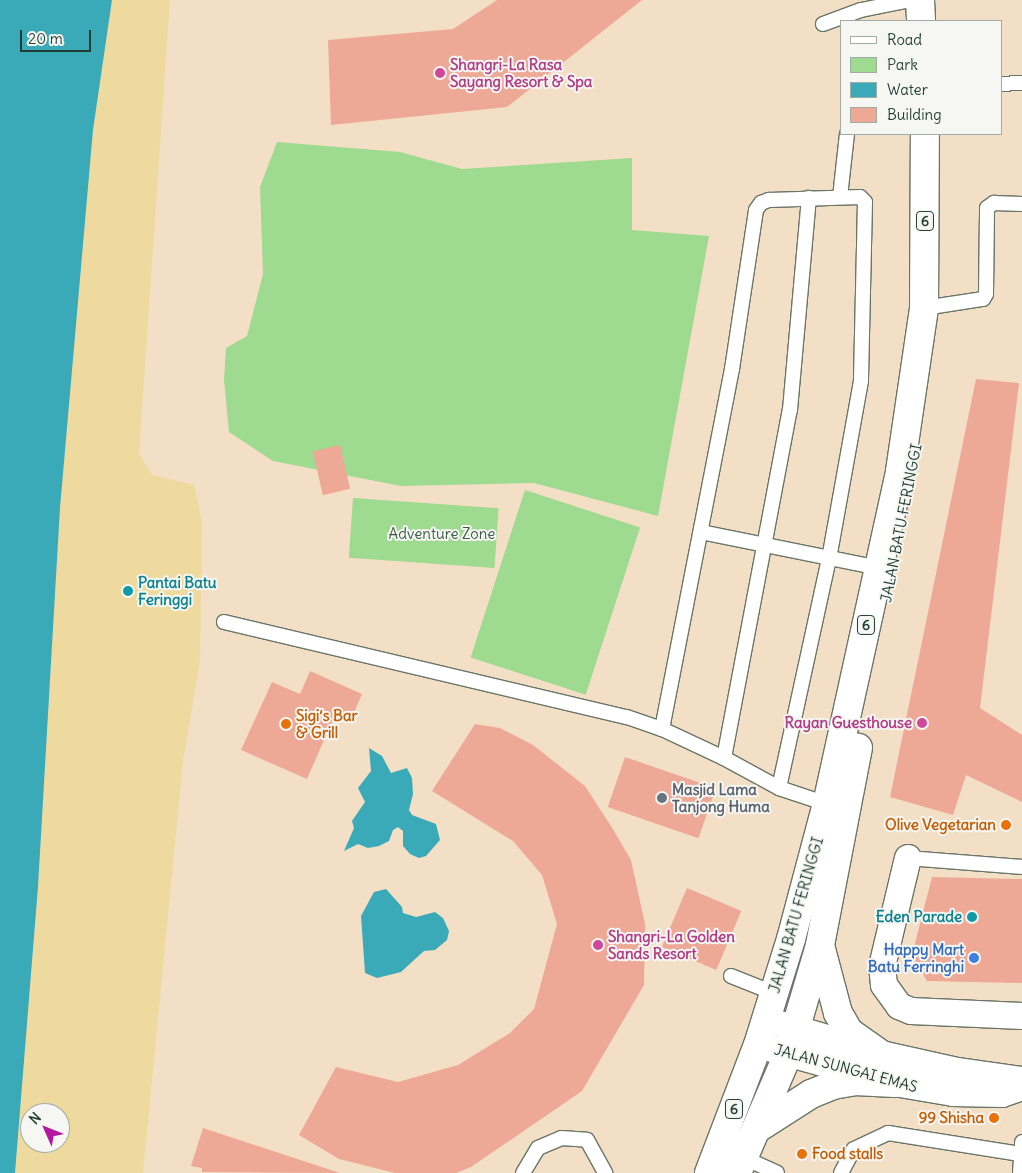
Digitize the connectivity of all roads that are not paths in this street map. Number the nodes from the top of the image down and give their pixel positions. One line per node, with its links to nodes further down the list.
1 (911, 0): 4 (lane)
2 (920, 0): 5 (main road)
3 (938, 0): 6 (main road)
4 (861, 10): 7 (lane)
5 (921, 20)
6 (938, 20)
7 (823, 24)
8 (1022, 82): 9 (lane)
9 (1002, 84)
10 (847, 135): 13 (lane)
11 (925, 135): 16 (main road, JALAN BATU FERINGGI / 6)
12 (940, 135): 16 (main road, JALAN BATU FERINGGI / 6)
13 (840, 197): 14 (lane); 19 (lane)
14 (809, 198): 17 (lane); 18 (lane)
15 (1022, 204): 16 (lane)
16 (932, 307): 20 (main road, JALAN BATU FERINGGI / 6); 28 (main road, JALAN BATU FERINGGI / 6)
17 (701, 532): 18 (lane); 22 (lane)
18 (764, 545): 19 (lane); 23 (lane)
19 (829, 559): 20 (lane); 24 (lane)
20 (879, 568): 25 (main road, JALAN BATU FERINGGI / 6)
21 (224, 622): 22 (lane)
22 (662, 729): 23 (lane)
23 (724, 758): 24 (lane)
24 (779, 788): 25 (lane)
25 (827, 804): 30 (main road, JALAN BATU FERINGGI / 6)
26 (908, 858): 27 (lane); 31 (street)
27 (1022, 867)
28 (820, 945): 33 (main road, JALAN BATU FERINGGI / 6); 34 (main road)
29 (731, 976): 30 (lane)
30 (774, 993): 32 (main road, JALAN BATU FERINGGI / 6)
31 (1022, 1016)
32 (762, 1032): 33 (street, JALAN SUNGAI EMAS); 43 (main road, 6)
33 (792, 1041): 34 (street, JALAN SUNGAI EMAS); 36 (street, JALAN SUNGAI EMAS); 38 (main road, 6)
34 (880, 1054): 35 (street, JALAN SUNGAI EMAS)
35 (1022, 1080)
36 (894, 1083): 37 (street, JALAN SUNGAI EMAS); 38 (main road)
37 (1022, 1086)
38 (758, 1128): 40 (main road, 6)
39 (1021, 1148): 45 (lane); 46 (lane)
40 (741, 1165): 44 (lane)
41 (601, 1171): 42 (lane)
42 (523, 1173)
43 (709, 1173)
44 (777, 1173)
45 (841, 1173)
46 (1020, 1173)

